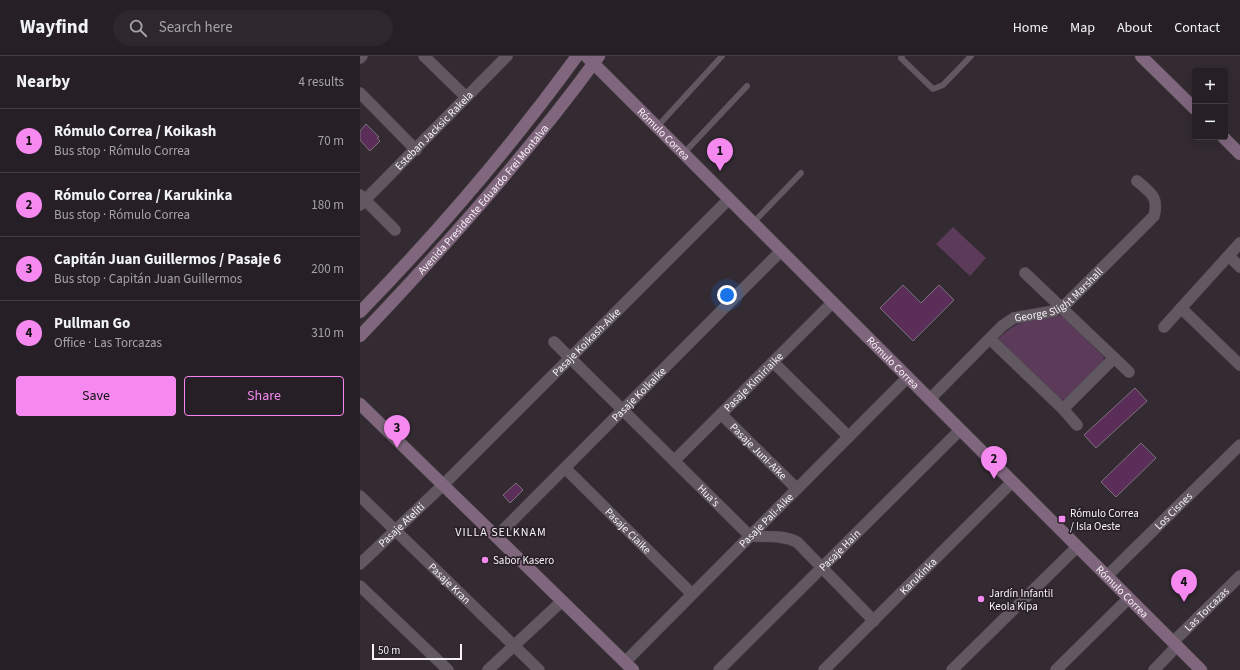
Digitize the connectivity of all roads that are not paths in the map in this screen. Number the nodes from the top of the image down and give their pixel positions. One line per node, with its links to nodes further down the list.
1 (424, 56): 11 (street)
2 (507, 56): 11 (street, Esteban Jacksic Rakela)
3 (577, 56): 32 (street, Avenida Presidente Eduardo Frei Montalva)
4 (722, 56): 13 (lane)
5 (902, 56): 6 (lane)
6 (971, 56)
7 (1141, 56): 12 (street)
8 (593, 58): 13 (street, Rómulo Correa); 34 (street, Avenida Presidente Eduardo Frei Montalva)
9 (747, 86): 16 (lane)
10 (360, 93): 15 (street)
11 (466, 98): 15 (street, Esteban Jacksic Rakela)
12 (1192, 106)
13 (657, 127): 16 (street, Rómulo Correa)
14 (1226, 140): 17 (street)
15 (416, 150): 21 (street, Esteban Jacksic Rakela)
16 (683, 153): 20 (street, Rómulo Correa)
17 (1240, 154)
18 (801, 172): 22 (lane)
19 (1137, 181): 30 (street, George Slight Marshall)
20 (729, 199): 22 (street, Rómulo Correa); 37 (street, Pasaje Koikash-Aike)
21 (362, 200): 23 (street)
22 (753, 223): 25 (street, Rómulo Correa)
23 (395, 230)
24 (1240, 243): 26 (street)
25 (781, 250): 29 (street, Rómulo Correa); 46 (street, Pasaje Kolkaike)
26 (1228, 256): 27 (street); 31 (street)
27 (1240, 267)
28 (1025, 273): 30 (street)
29 (832, 302): 39 (street, Pasaje Kimiriaike); 42 (street, Rómulo Correa)
30 (1061, 307): 35 (street, George Slight Marshall); 38 (street)
31 (1181, 308): 33 (street); 40 (street)
32 (360, 312)
33 (1164, 327)
34 (360, 336)
35 (990, 339): 43 (street, George Slight Marshall); 45 (street)
36 (554, 342): 37 (street, Hua's)
37 (570, 358): 46 (street, Hua's); 55 (street, Pasaje Koikash-Aike)
38 (1114, 358): 41 (street); 45 (street)
39 (773, 362): 47 (street, Pasaje Kimiriaike); 50 (street)
40 (1240, 366)
41 (1129, 372)
42 (908, 377): 43 (street, Rómulo Correa); 50 (street, Pasaje Pali-Aike)
43 (930, 399): 49 (street, Rómulo Correa)
44 (360, 404): 55 (street)
45 (1063, 409): 48 (street)
46 (622, 410): 52 (street, Hua's); 53 (street, Pasaje Kolkaike)
47 (721, 414): 52 (street, Pasaje Kimiriaike); 56 (street, Pasaje Juni-Aike)
48 (1077, 425)
49 (960, 430): 54 (street, Rómulo Correa); 63 (street, Pasaje Hain)
50 (848, 437): 56 (street, Pasaje Pali-Aike)
51 (1240, 445): 64 (street, Los Cisnes)
52 (674, 461): 59 (street, Hua's)
53 (565, 468): 60 (street, Pasaje Kolkaike); 67 (street, Pasaje Ciaike)
54 (1012, 482): 61 (street, Rómulo Correa); 70 (street, Karukinka)
55 (444, 486): 58 (street, Pasaje Ateliti); 60 (street)
56 (797, 489): 59 (street, Pasaje Pali-Aike)
57 (360, 496): 58 (street, Pasaje Kran)
58 (396, 530): 62 (street, Pasaje Ateliti); 72 (street, Pasaje Kran)
59 (750, 536): 63 (street); 67 (street, Pasaje Pali-Aike)
60 (496, 537): 69 (street)
61 (1077, 547): 64 (street, Rómulo Correa); 79 (street)
62 (360, 564)
63 (822, 567): 70 (street); 77 (street, Pasaje Hain)
64 (1107, 576): 68 (street, Rómulo Correa)
65 (1240, 576): 71 (street, Las Torcazas)
66 (360, 586): 74 (street)
67 (692, 594): 73 (street, Pasaje Pali-Aike)
68 (1129, 598): 71 (street, Rómulo Correa); 80 (street)
69 (562, 601): 72 (street); 73 (street)
70 (874, 621): 78 (street, Karukinka)
71 (1175, 644): 81 (street, Las Torcazas); 82 (street, Rómulo Correa)
72 (514, 646): 75 (street); 76 (street, Pasaje Kran)
73 (629, 666)
74 (448, 670)
75 (488, 670)
76 (539, 670)
77 (720, 670)
78 (824, 670)
79 (952, 670)
80 (1056, 670)
81 (1154, 670)
82 (1201, 670)

